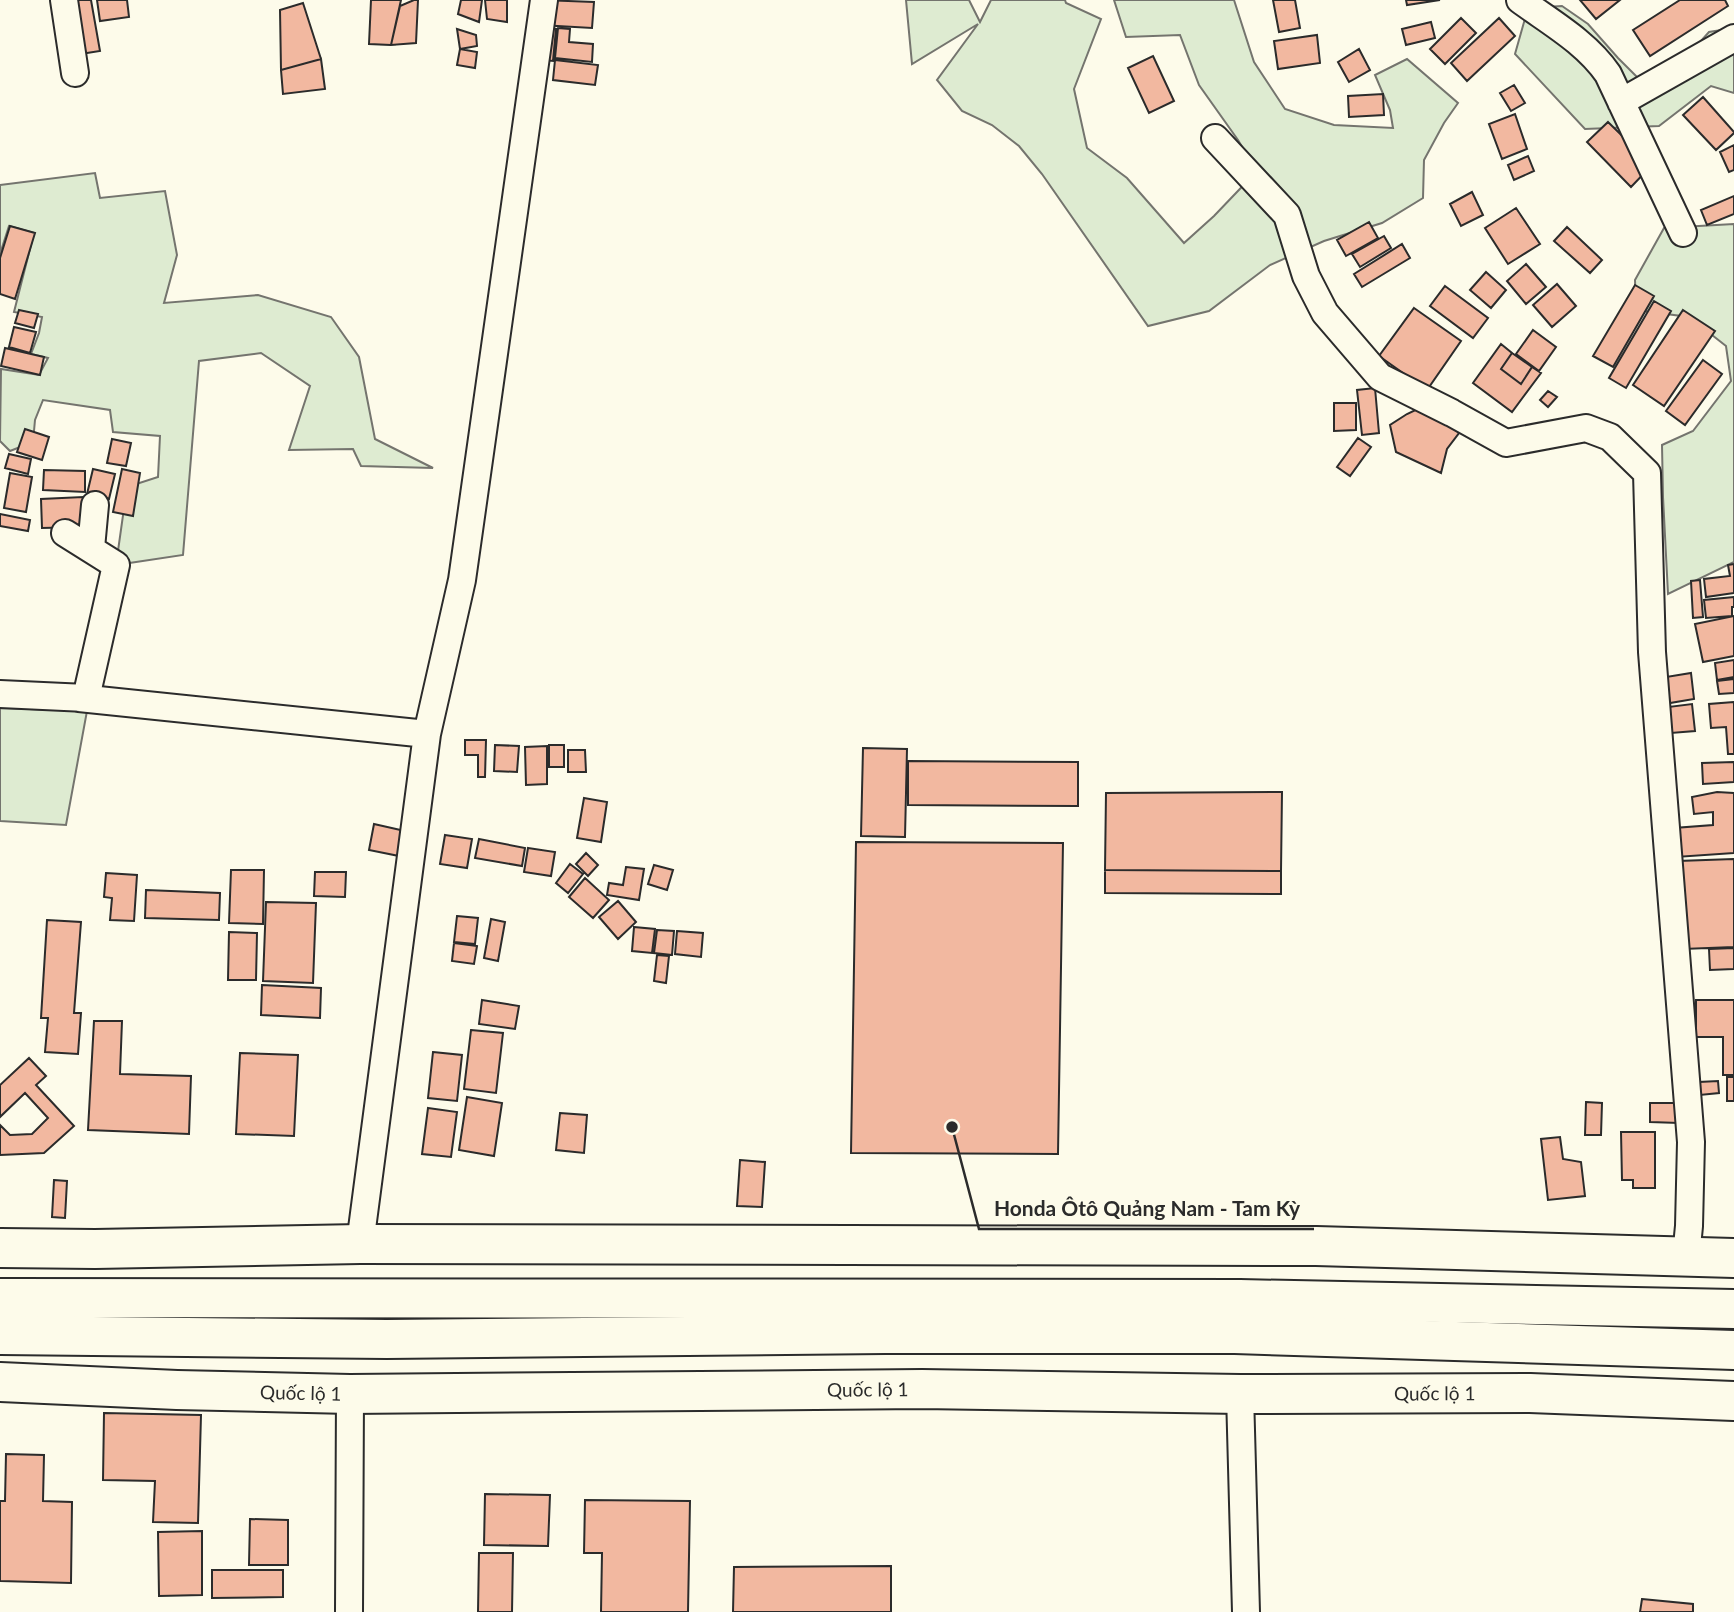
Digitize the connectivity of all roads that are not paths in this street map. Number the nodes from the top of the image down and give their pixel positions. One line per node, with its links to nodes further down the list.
1 (64, 0): 5 (street)
2 (544, 0): 14 (street)
3 (1520, 0): 6 (street)
4 (1734, 38): 6 (street)
5 (75, 73)
6 (1621, 102): 8 (street)
7 (1214, 138): 18 (street)
8 (1683, 233)
9 (95, 505): 11 (street)
10 (65, 533): 11 (street)
11 (91, 548): 13 (street)
12 (0, 694): 13 (street)
13 (79, 698): 14 (street)
14 (427, 734): 15 (street)
15 (360, 1244): 16 (highway); 17 (highway)
16 (0, 1248)
17 (1531, 1253): 18 (highway); 21 (highway)
18 (1686, 1257): 19 (highway)
19 (1734, 1258)
20 (0, 1298): 21 (highway)
21 (1529, 1305): 22 (highway); 26 (highway)
22 (1734, 1309)
23 (925, 1334): 25 (highway); 26 (highway); 29 (highway)
24 (0, 1335): 25 (highway)
25 (177, 1337): 30 (highway)
26 (1530, 1343): 27 (highway); 33 (highway)
27 (1734, 1349)
28 (0, 1381): 30 (highway, Quốc lộ 1)
29 (922, 1389): 31 (highway, Quốc lộ 1); 32 (highway, Quốc lộ 1)
30 (177, 1390): 31 (highway, Quốc lộ 1)
31 (350, 1394): 35 (street)
32 (1240, 1394): 33 (highway, Quốc lộ 1); 36 (street)
33 (1530, 1394): 34 (highway, Quốc lộ 1)
34 (1734, 1401)
35 (349, 1612)
36 (1246, 1612)

